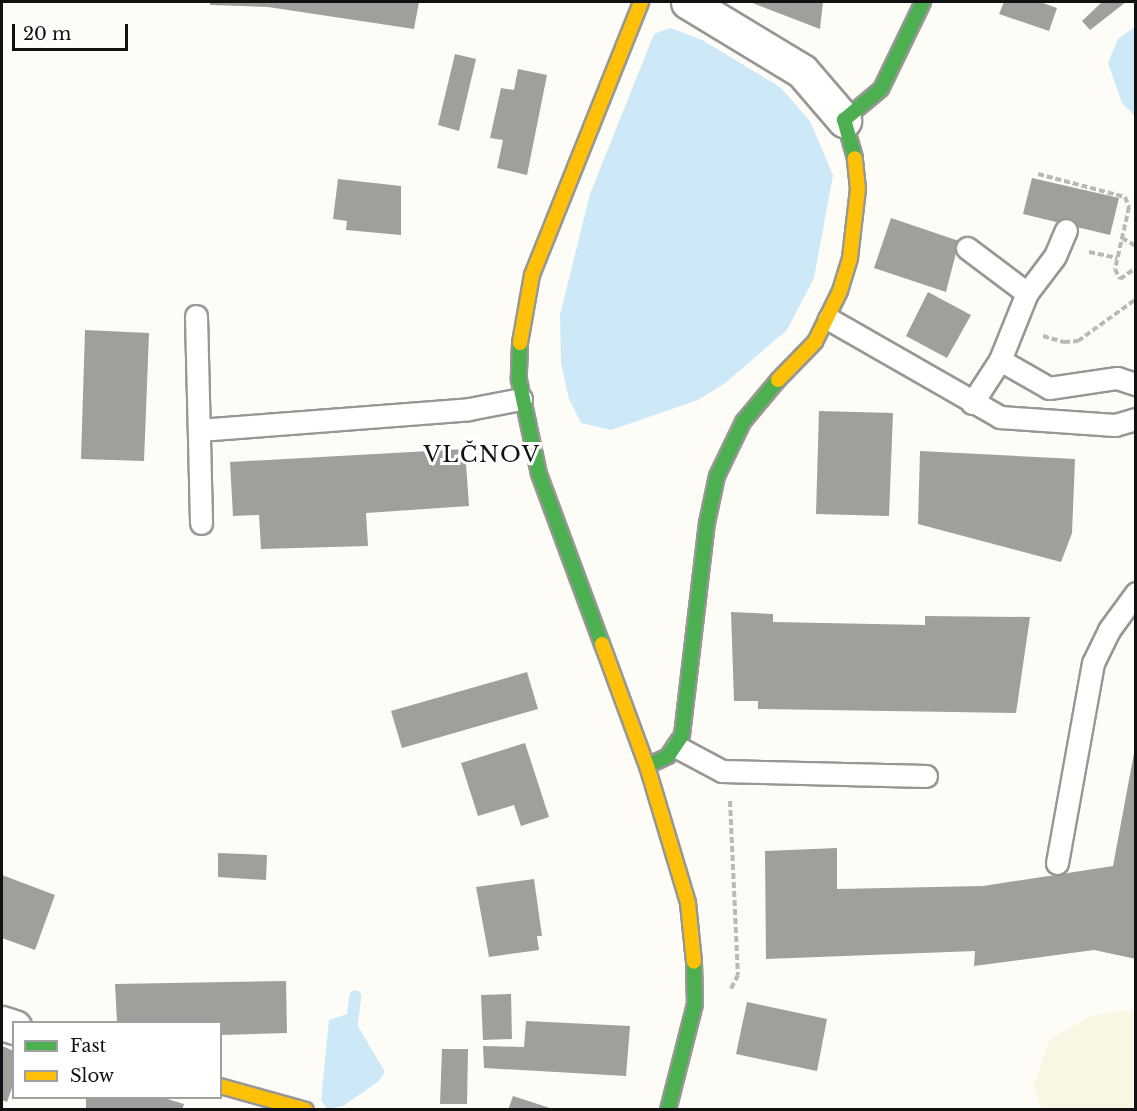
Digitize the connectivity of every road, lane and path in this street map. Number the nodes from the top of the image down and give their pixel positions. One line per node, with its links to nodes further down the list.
1 (641, 2): 19 (street)
2 (688, 2): 4 (street)
3 (923, 2): 4 (street)
4 (844, 120): 14 (street)
5 (1038, 174): 7 (path)
6 (1066, 230): 11 (lane)
7 (1122, 238): 8 (path); 10 (path)
8 (1136, 246)
9 (967, 248): 11 (lane)
10 (1136, 268)
11 (1027, 293): 15 (lane)
12 (1136, 298): 15 (path)
13 (196, 316): 23 (lane)
14 (829, 319): 20 (lane); 26 (street)
15 (1014, 327): 16 (lane)
16 (1000, 360): 18 (lane); 20 (lane)
17 (1136, 384): 18 (lane)
18 (1066, 387): 22 (lane)
19 (520, 399): 23 (lane); 27 (street)
20 (972, 403): 22 (lane)
21 (1136, 419): 22 (lane)
22 (1064, 423)
23 (199, 430): 24 (lane)
24 (201, 523)
25 (1136, 593): 29 (lane)
26 (677, 747): 27 (street); 28 (lane)
27 (647, 766): 31 (street)
28 (926, 776)
29 (1057, 863)
30 (222, 1087): 32 (street)
31 (670, 1109)
32 (306, 1110)

